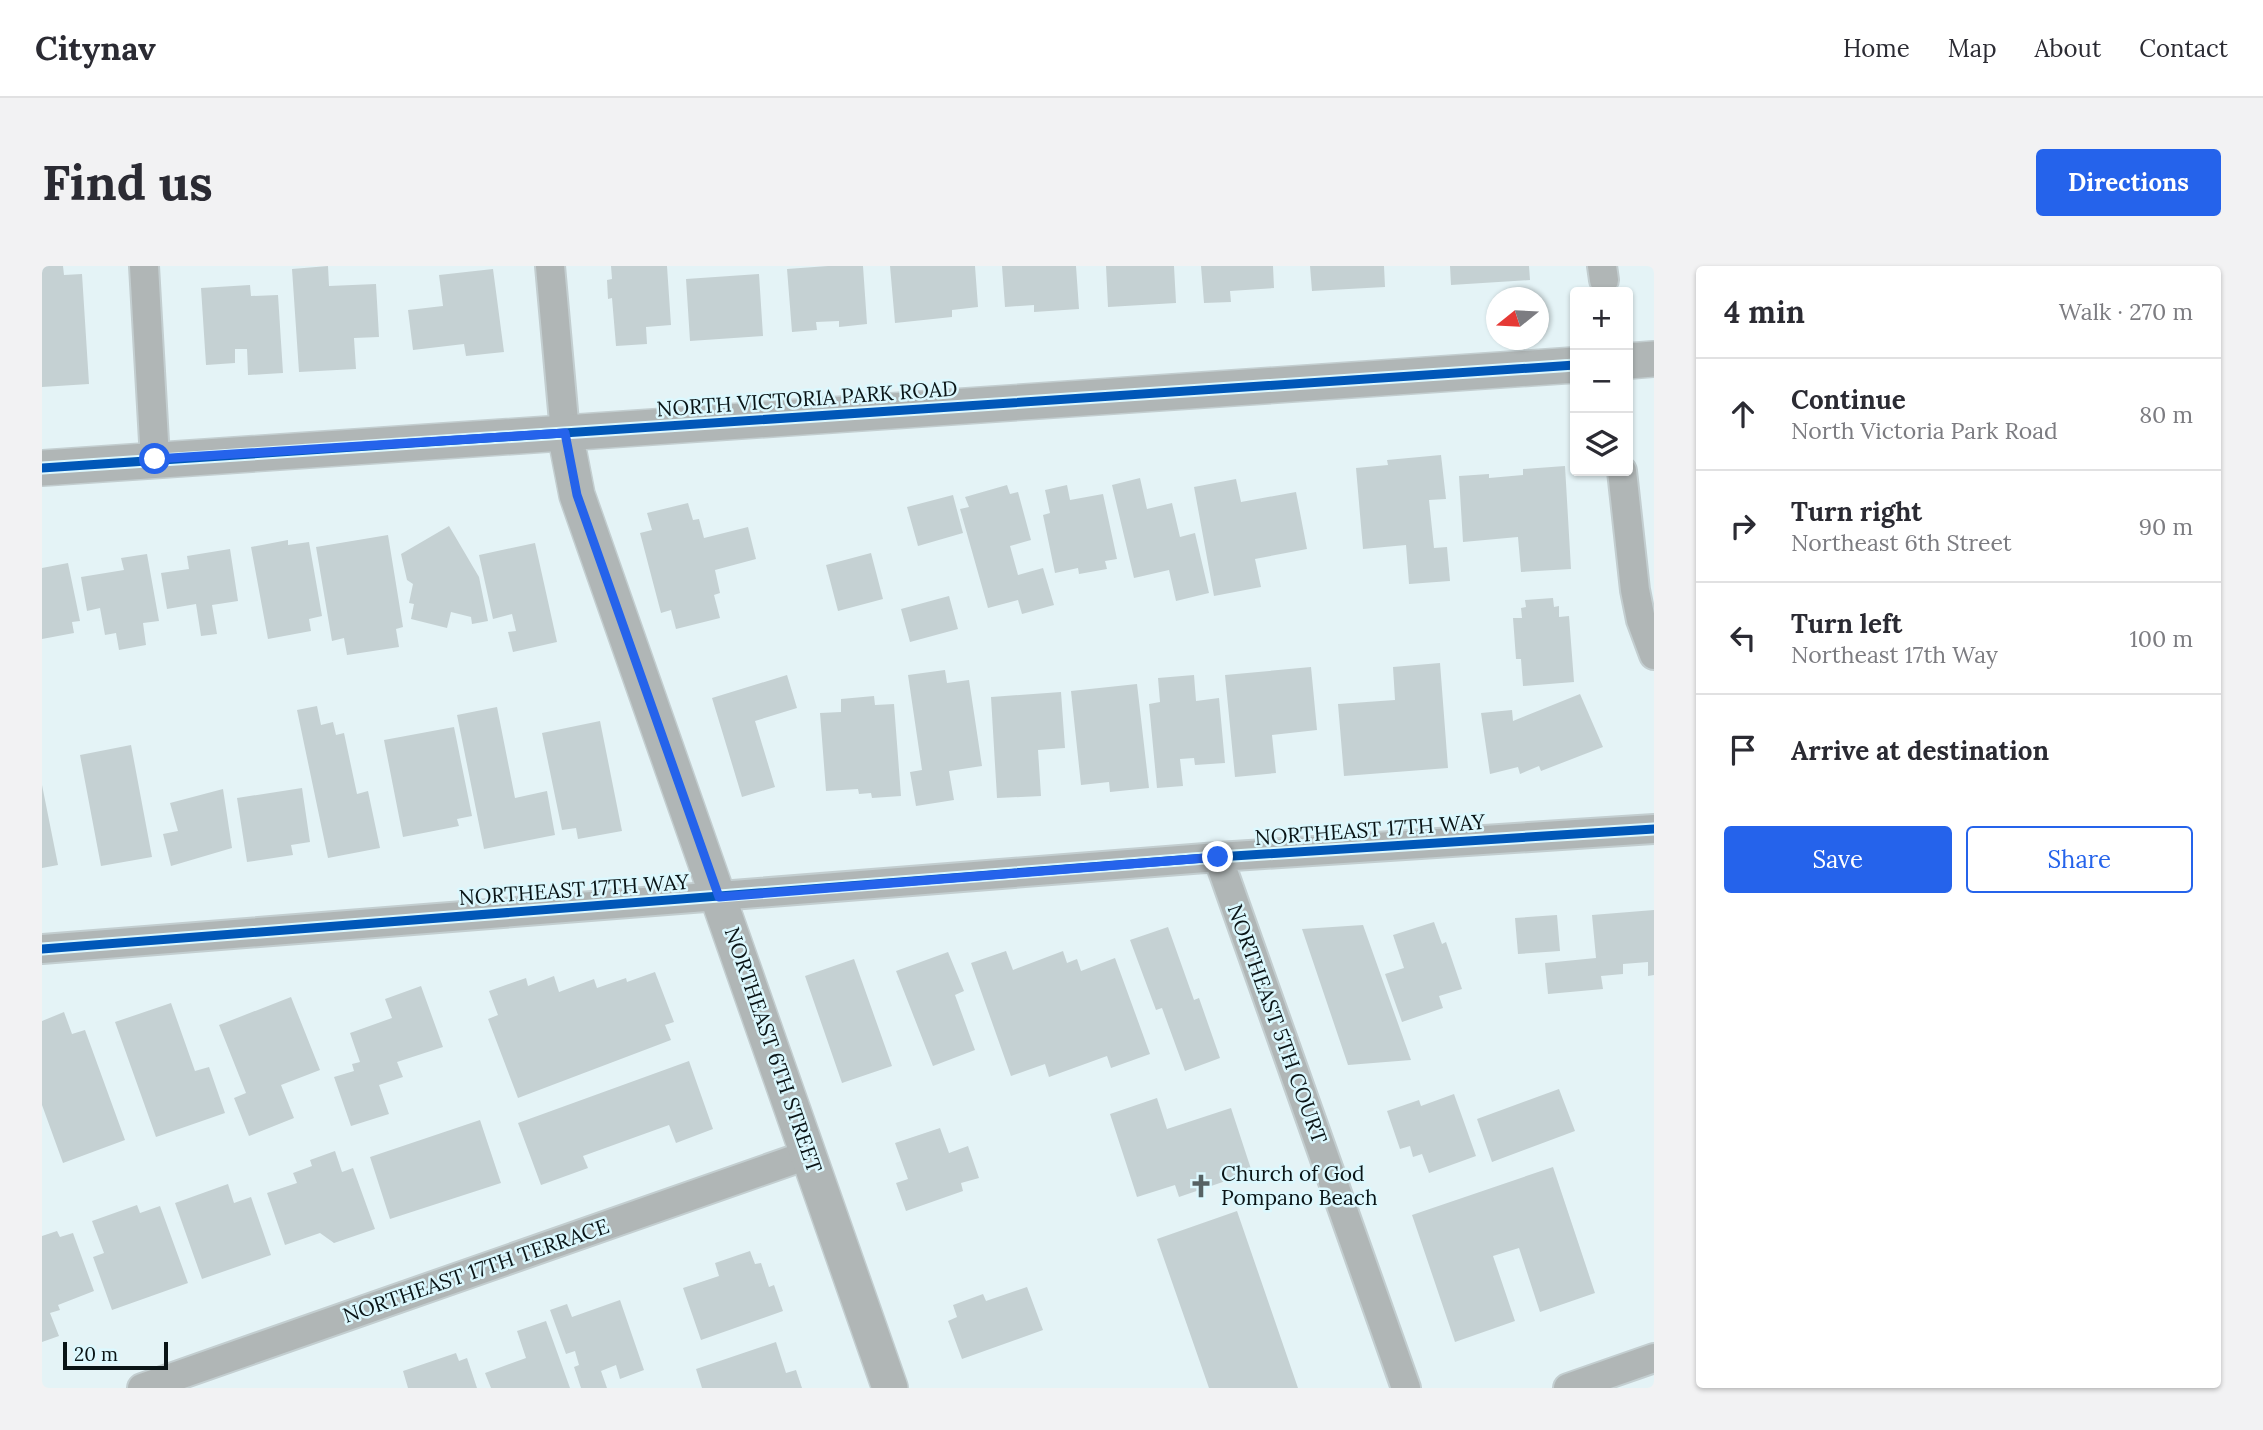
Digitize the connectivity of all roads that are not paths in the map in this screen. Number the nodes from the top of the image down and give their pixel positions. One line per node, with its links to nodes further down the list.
1 (144, 266): 7 (street)
2 (550, 266): 6 (street, NORTHEAST 6TH STREET)
3 (1654, 359): 4 (street)
4 (1633, 361)
5 (1570, 365): 6 (street, NORTH VICTORIA PARK ROAD)
6 (565, 433): 7 (street, NORTH VICTORIA PARK ROAD); 13 (street, NORTHEAST 6TH STREET)
7 (155, 459): 8 (street, NORTH VICTORIA PARK ROAD)
8 (42, 468)
9 (1623, 476): 10 (street)
10 (1654, 655)
11 (1654, 829): 12 (street, NORTHEAST 17TH WAY)
12 (1218, 857): 13 (street, NORTHEAST 17TH WAY); 19 (street, NORTHEAST 5TH COURT)
13 (719, 897): 14 (street, NORTHEAST 17TH WAY); 15 (street, NORTHEAST 6TH STREET)
14 (42, 949)
15 (810, 1154): 17 (street, NORTHEAST 17TH TERRACE); 18 (street, NORTHEAST 6TH STREET)
16 (1654, 1358): 20 (street)
17 (142, 1388)
18 (890, 1388)
19 (1406, 1388)
20 (1568, 1388)

